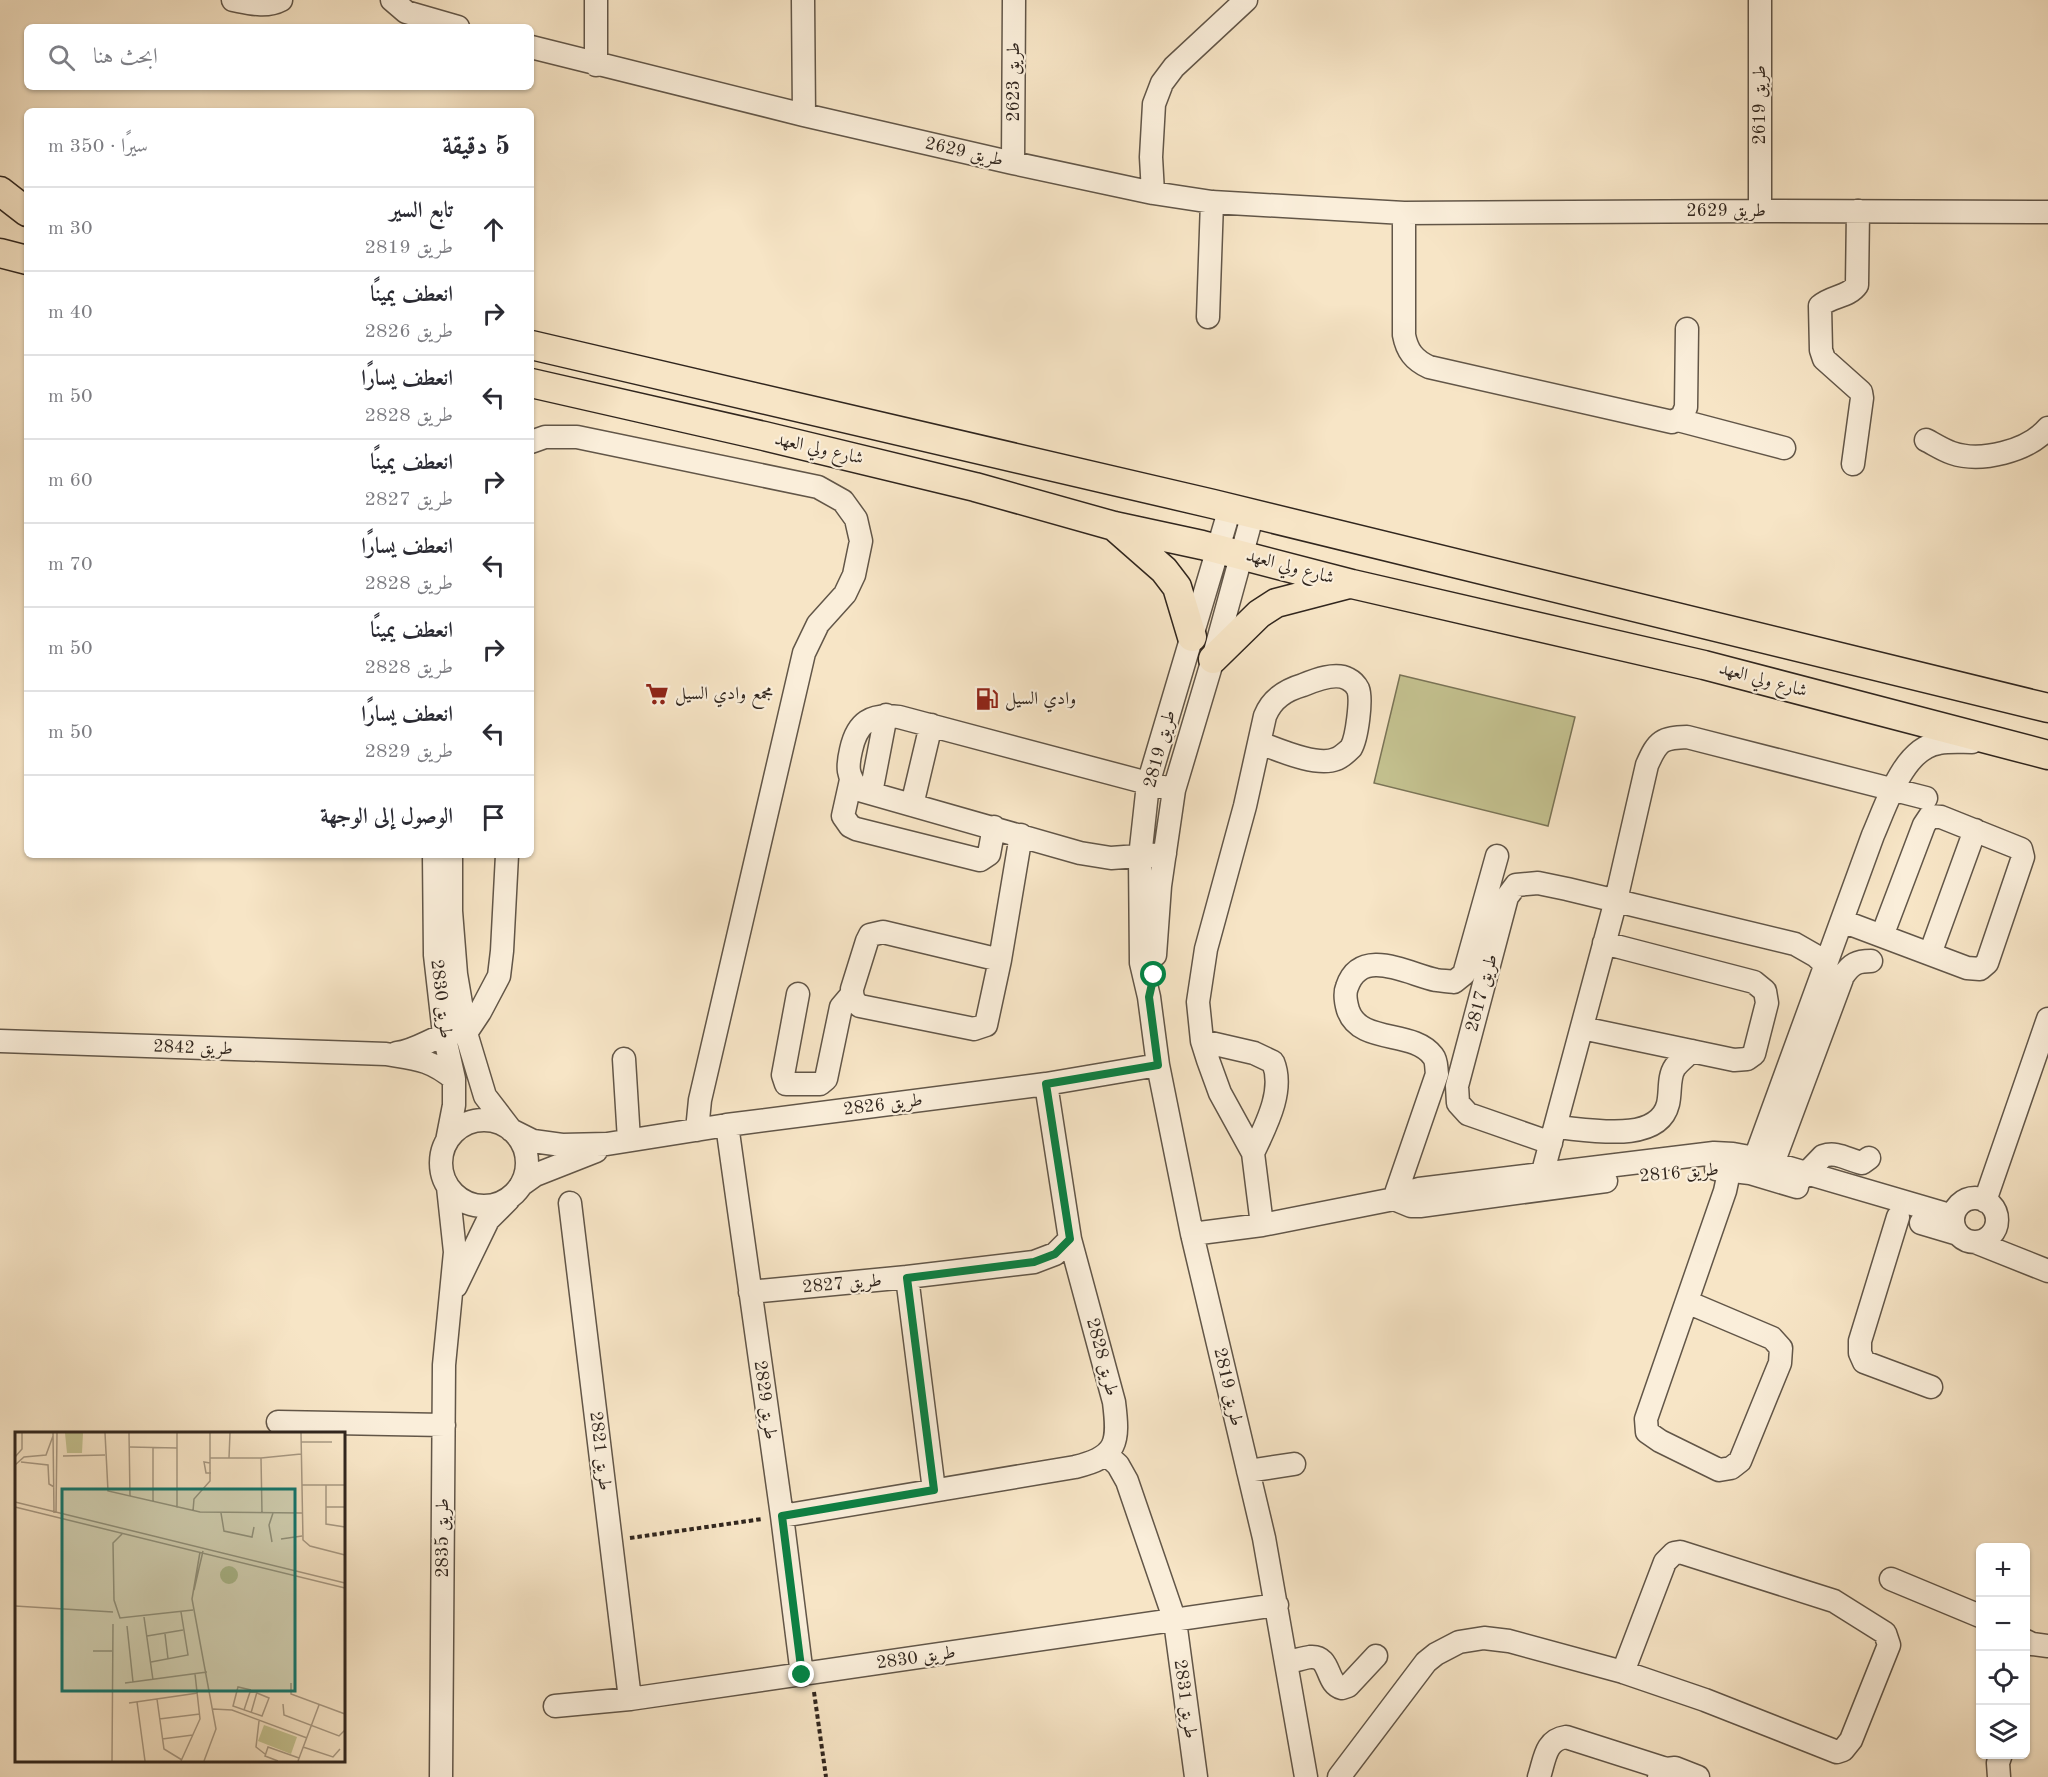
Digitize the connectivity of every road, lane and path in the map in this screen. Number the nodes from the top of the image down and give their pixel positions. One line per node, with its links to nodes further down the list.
1 (233, 0): 2 (street)
2 (281, 0)
3 (392, 0): 9 (street)
4 (596, 0): 11 (street)
5 (803, 0): 12 (street)
6 (1014, 0): 13 (street, طريق 2623)
7 (1246, 0): 15 (street)
8 (1760, 0): 19 (street, طريق 2619)
9 (448, 24)
10 (534, 48): 11 (street, طريق 2629)
11 (596, 64): 12 (street, طريق 2629)
12 (804, 115): 13 (street, طريق 2629)
13 (1013, 163): 15 (street, طريق 2629)
14 (0, 191): 18 (main road)
15 (1153, 193): 16 (street, طريق 2629)
16 (1212, 202): 23 (street, طريق 2629); 26 (street)
17 (0, 208): 22 (main road)
18 (24, 211)
19 (1760, 211): 20 (street, طريق 2629); 23 (street, طريق 2629)
20 (1858, 211): 21 (street, طريق 2629); 35 (street)
21 (2048, 212)
22 (24, 213)
23 (1404, 213): 30 (street)
24 (0, 253): 25 (main road)
25 (24, 259)
26 (1208, 317)
27 (1687, 329): 30 (street)
28 (534, 346): 37 (main road, شارع ولي العهد)
29 (540, 390): 36 (main road, شارع ولي العهد)
30 (1678, 420): 34 (street)
31 (2048, 428): 32 (street)
32 (1926, 440)
33 (534, 441): 87 (street)
34 (1784, 448)
35 (1853, 464)
36 (1114, 526): 37 (main road, شارع ولي العهد); 39 (main road)
37 (1238, 531): 38 (main road, شارع ولي العهد); 39 (street, طريق 2819); 40 (street, طريق 2819); 41 (main road, شارع ولي العهد)
38 (1352, 584): 40 (main road); 45 (main road, شارع ولي العهد)
39 (1192, 637): 48 (street, طريق 2819)
40 (1213, 659): 49 (street, طريق 2819)
41 (2048, 708)
42 (886, 715): 43 (street); 47 (street); 51 (street)
43 (931, 725): 48 (street); 53 (street)
44 (1260, 743): 44 (street); 78 (street)
45 (2002, 743): 46 (main road, شارع ولي العهد); 50 (street)
46 (2048, 755)
47 (851, 780): 51 (street); 54 (street)
48 (1148, 784): 49 (street); 59 (street, طريق 2819)
49 (1174, 790): 57 (street, طريق 2819)
50 (1894, 790): 52 (street); 63 (street); 64 (street)
51 (871, 793): 53 (street)
52 (1926, 798)
53 (912, 805): 54 (street)
54 (994, 827): 56 (street)
55 (1975, 830): 65 (street); 67 (street); 67 (street)
56 (1021, 835): 59 (street); 68 (street)
57 (1165, 854): 59 (street); 73 (street, طريق 2819)
58 (1497, 856): 99 (street)
59 (1140, 857): 73 (street, طريق 2819)
60 (434, 858): 76 (street, طريق 2830)
61 (451, 858): 76 (street, طريق 2830)
62 (507, 858): 76 (street)
63 (1616, 900): 66 (street); 70 (street); 88 (street, طريق 2817)
64 (1842, 921): 65 (street); 70 (street)
65 (1882, 936): 67 (street)
66 (1604, 943): 75 (street); 79 (street)
67 (1930, 954)
68 (1000, 960): 72 (street); 72 (street)
69 (1872, 961): 94 (street)
70 (1826, 965): 94 (street)
71 (798, 994): 72 (street)
72 (852, 994)
73 (1149, 997): 82 (street, طريق 2819)
74 (2048, 1019): 100 (street)
75 (1582, 1028): 79 (street); 88 (street)
76 (455, 1033): 80 (street, طريق 2842); 83 (street, طريق 2830); 86 (street, طريق 2830)
77 (0, 1041): 80 (street, طريق 2842)
78 (1202, 1041): 92 (street); 92 (street)
79 (1692, 1051): 88 (street)
80 (386, 1054): 83 (street, طريق 2842)
81 (624, 1059): 89 (street)
82 (1158, 1065): 84 (street, طريق 2826); 105 (street, طريق 2819)
83 (453, 1079): 90 (street, طريق 2830)
84 (1046, 1084): 85 (street, طريق 2826); 106 (street, طريق 2828)
85 (727, 1125): 87 (street, طريق 2826); 110 (street, طريق 2829)
86 (511, 1130): 90 (street); 91 (street, طريق 2826); 98 (street)
87 (697, 1130): 89 (street, طريق 2826)
88 (1553, 1135): 96 (street)
89 (629, 1140): 91 (street, طريق 2826)
90 (447, 1141): 97 (street)
91 (607, 1144): 98 (street, طريق 2826)
92 (1253, 1153): 103 (street)
93 (1869, 1158): 95 (street)
94 (1751, 1166): 95 (street, طريق 2816); 96 (street, طريق 2816); 112 (street)
95 (1800, 1180): 102 (street, طريق 2816); 104 (street, طريق 2816)
96 (1541, 1181): 99 (street, طريق 2816)
97 (448, 1187): 98 (street); 111 (street, طريق 2835)
98 (517, 1190): 111 (street, طريق 2835)
99 (1394, 1199): 103 (street, طريق 2816)
100 (1985, 1201): 104 (street); 104 (street)
101 (570, 1203): 121 (street, طريق 2821)
102 (1899, 1217): 104 (street, طريق 2816); 113 (street)
103 (1262, 1225): 105 (street, طريق 2816)
104 (1969, 1231): 107 (street); 108 (street)
105 (1192, 1234): 118 (street, طريق 2819)
106 (1070, 1239): 109 (street, طريق 2827); 116 (street, طريق 2828)
107 (2048, 1256)
108 (2048, 1271)
109 (907, 1278): 110 (street, طريق 2827); 119 (street)
110 (750, 1292): 120 (street, طريق 2829)
111 (450, 1298): 115 (street, طريق 2835)
112 (1687, 1302): 112 (street)
113 (1931, 1386)
114 (278, 1422): 115 (street)
115 (444, 1425): 136 (street, طريق 2835)
116 (1107, 1455): 119 (street); 125 (street, طريق 2831)
117 (1294, 1464): 118 (street)
118 (1248, 1471): 123 (street, طريق 2819)
119 (934, 1490): 120 (street)
120 (782, 1516): 121 (path); 131 (street, طريق 2829)
121 (611, 1541): 132 (street, طريق 2821)
122 (1891, 1579): 124 (street)
123 (1277, 1605): 125 (street, طريق 2830); 129 (street, طريق 2819)
124 (1976, 1614)
125 (1175, 1621): 131 (street, طريق 2830); 138 (street, طريق 2831)
126 (2030, 1643): 127 (street)
127 (2048, 1646)
128 (1376, 1656): 129 (street)
129 (1287, 1662): 139 (street, طريق 2819)
130 (1623, 1671): 130 (street); 140 (street)
131 (807, 1674): 132 (street, طريق 2830); 137 (path)
132 (630, 1699): 133 (street, طريق 2830)
133 (555, 1706)
134 (1999, 1759): 143 (street)
135 (1662, 1773): 141 (street); 142 (street)
136 (441, 1777)
137 (826, 1777)
138 (1196, 1777)
139 (1306, 1777)
140 (1339, 1777)
141 (1539, 1777)
142 (1698, 1777)
143 (1999, 1777)

